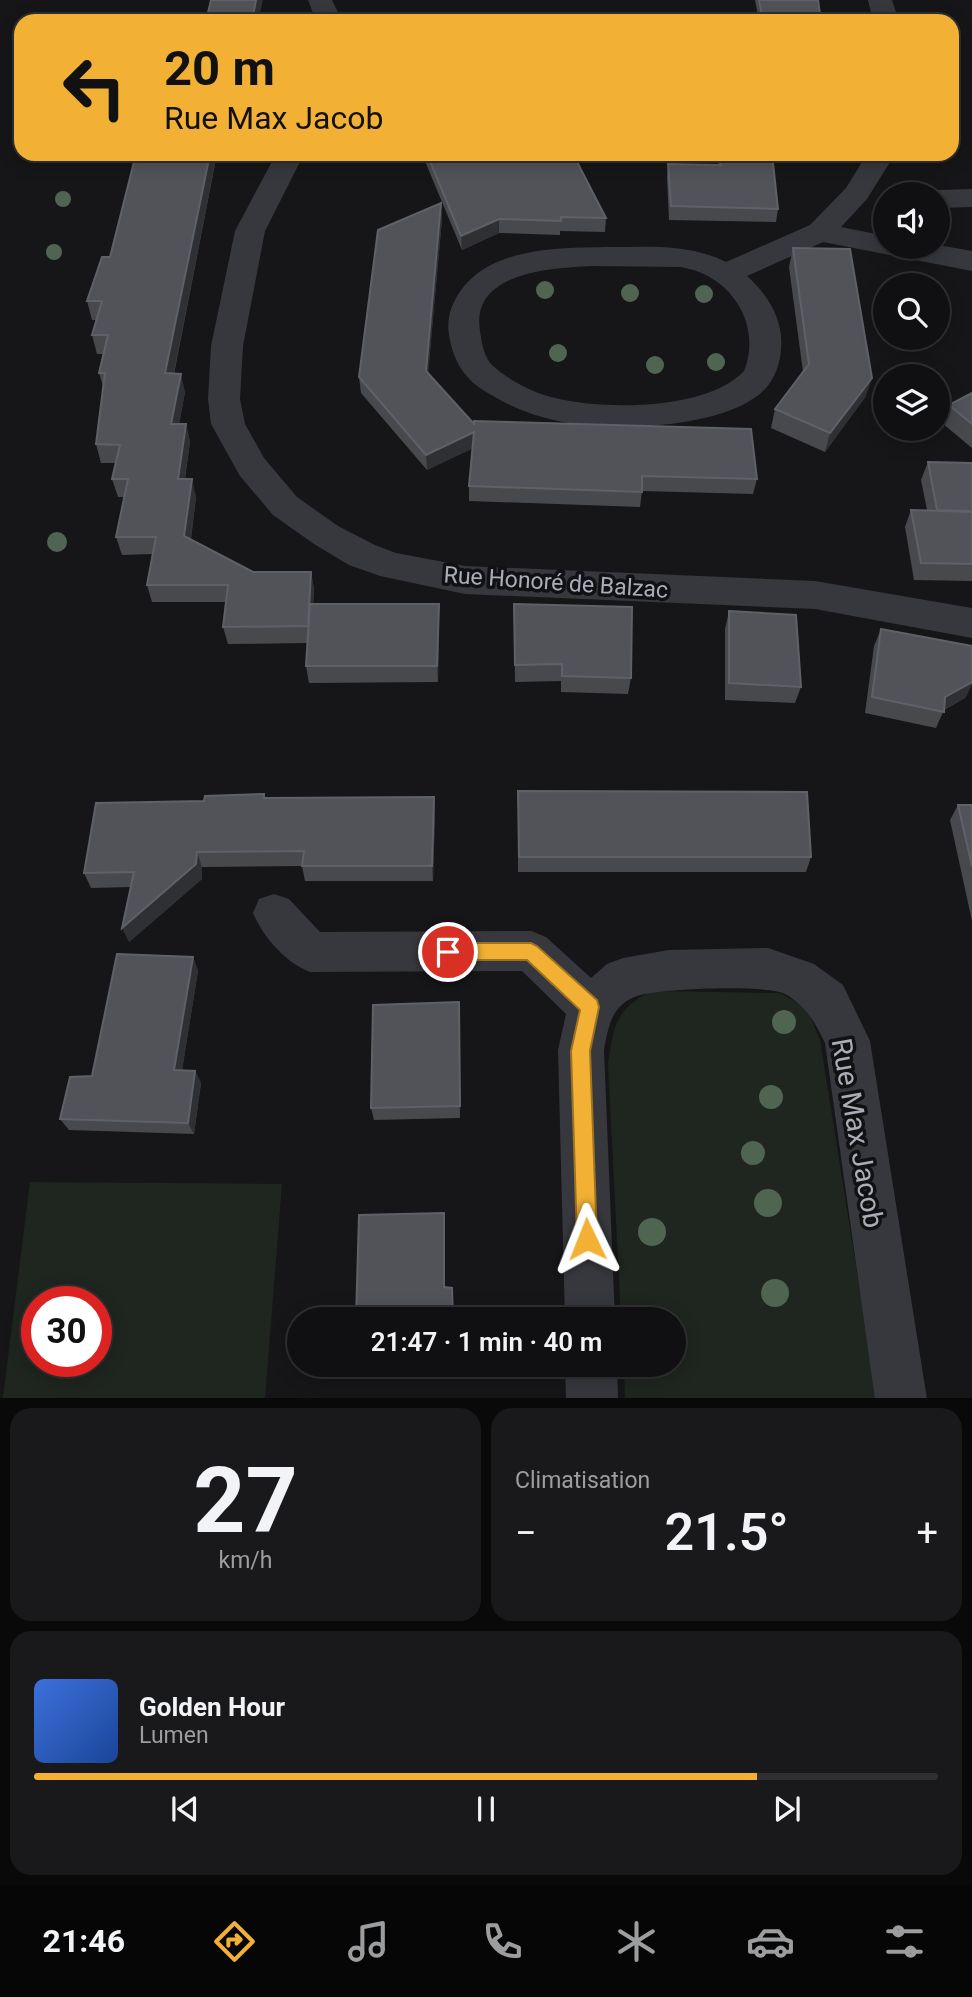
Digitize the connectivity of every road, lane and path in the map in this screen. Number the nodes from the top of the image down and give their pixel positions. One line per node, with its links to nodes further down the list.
1 (286, 161): 12 (street, Rue Honoré de Balzac)
2 (877, 161): 3 (street)
3 (857, 193): 4 (street); 7 (street)
4 (873, 195)
5 (972, 198): 6 (street)
6 (950, 199)
7 (820, 232): 8 (street); 11 (street)
8 (873, 242)
9 (950, 257): 10 (street)
10 (972, 261)
11 (725, 274): 11 (street)
12 (972, 623)
13 (274, 913): 14 (street)
14 (590, 1007): 15 (street); 18 (street, Rue Max Jacob)
15 (590, 1307)
16 (591, 1377): 17 (street)
17 (592, 1398)
18 (901, 1398)

